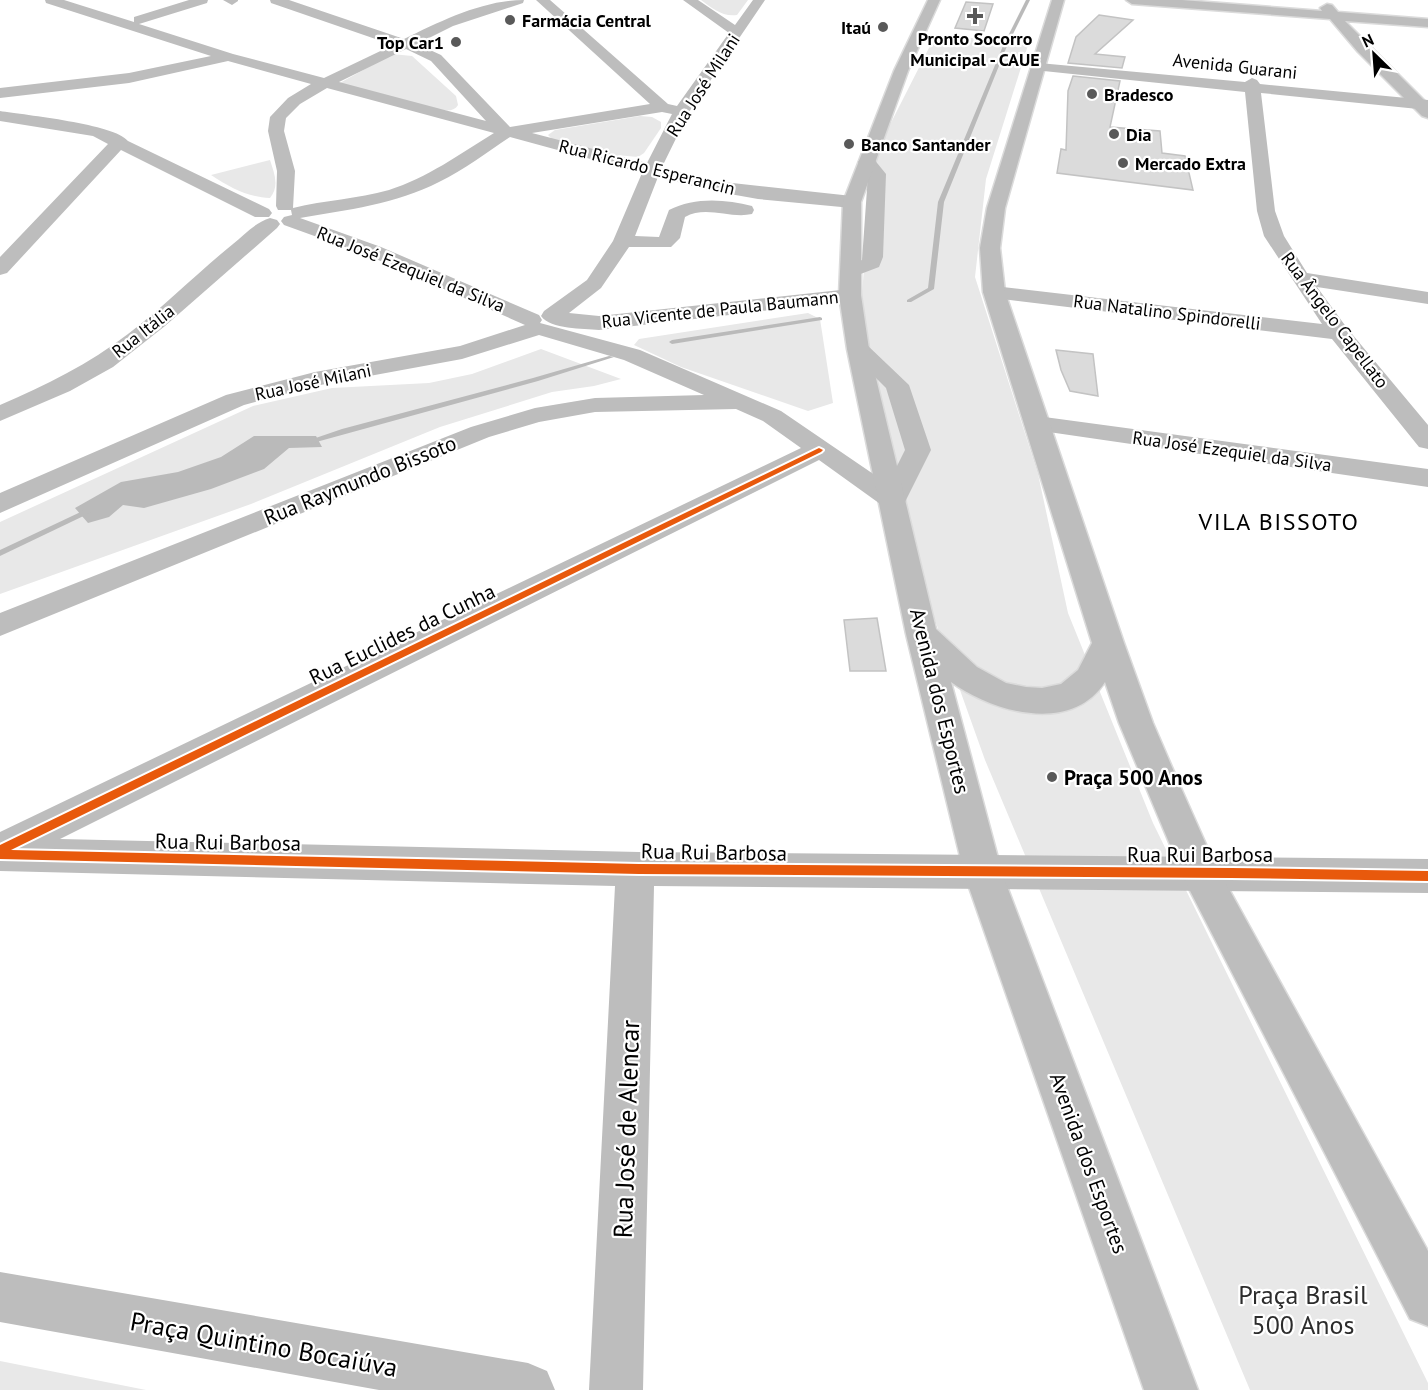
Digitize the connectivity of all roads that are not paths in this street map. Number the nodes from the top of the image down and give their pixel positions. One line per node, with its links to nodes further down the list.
1 (51, 0): 18 (street, Rua Ricardo Esperancin)
2 (179, 0): 18 (street)
3 (202, 0): 17 (street)
4 (276, 0): 15 (street)
5 (513, 0): 21 (street)
6 (542, 0): 31 (street)
7 (689, 0): 20 (street)
8 (759, 0): 20 (street, Rua José Milani)
9 (934, 0): 37 (street, Avenida dos Esportes)
10 (1058, 0): 23 (street)
11 (1132, 0): 14 (street)
12 (1194, 0): 14 (street)
13 (327, 5): 15 (street)
14 (1328, 9): 16 (street); 19 (street); 29 (street)
15 (308, 11): 21 (street)
16 (1428, 18)
17 (139, 20)
18 (120, 22): 22 (street, Rua Ricardo Esperancin)
19 (1428, 23)
20 (737, 32): 32 (street, Rua José Milani)
21 (404, 43): 25 (street); 30 (street)
22 (228, 57): 25 (street, Rua Ricardo Esperancin); 27 (street)
23 (1040, 64): 26 (street, Avenida Guarani); 45 (street)
24 (19, 76): 27 (street)
25 (326, 82): 33 (street, Rua Ricardo Esperancin); 40 (street)
26 (1252, 85): 29 (street, Avenida Guarani); 43 (street, Rua Ângelo Capellato)
27 (48, 88): 28 (street)
28 (0, 93)
29 (1423, 103)
30 (479, 104): 33 (street, Rua Ricardo Esperancin); 35 (street)
31 (662, 107): 32 (street); 35 (street)
32 (681, 112): 38 (street, Rua José Milani)
33 (444, 115): 35 (street, Rua Ricardo Esperancin)
34 (0, 116): 36 (street, Rua José Ezequiel da Silva)
35 (507, 132): 38 (street, Rua Ricardo Esperancin); 40 (street)
36 (120, 141): 40 (street, Rua José Ezequiel da Silva); 42 (street)
37 (867, 162): 39 (street, Avenida dos Esportes); 44 (street)
38 (652, 170): 39 (street, Rua Ricardo Esperancin); 41 (street, Rua José Milani)
39 (852, 210): 41 (street); 44 (street, Avenida dos Esportes)
40 (281, 215): 48 (street, Rua José Ezequiel da Silva); 53 (street, Rua Itália)
41 (623, 241): 48 (street, Rua José Milani)
42 (0, 269)
43 (1300, 278): 46 (street); 49 (street, Rua Ângelo Capellato)
44 (850, 284): 47 (street, Rua Vicente de Paula Baumann); 50 (street, Avenida dos Esportes)
45 (994, 292): 49 (street, Rua Natalino Spindorelli); 54 (street)
46 (1428, 298)
47 (644, 319): 48 (street, Rua Vicente de Paula Baumann); 51 (street)
48 (544, 323): 51 (street, Rua José Ezequiel da Silva); 59 (street, Rua José Milani)
49 (1339, 333): 55 (street, Rua Ângelo Capellato)
50 (858, 349): 58 (street, Avenida dos Esportes); 58 (street)
51 (632, 355): 52 (street, Rua José Ezequiel da Silva)
52 (735, 402): 56 (street, Rua José Ezequiel da Silva); 60 (street, Rua Raymundo Bissoto)
53 (0, 414)
54 (1036, 424): 57 (street, Rua José Ezequiel da Silva); 62 (street)
55 (1428, 441)
56 (819, 450): 58 (street, Rua José Ezequiel da Silva); 63 (street, Rua Euclides da Cunha)
57 (1428, 478)
58 (893, 500): 61 (street, Avenida dos Esportes)
59 (0, 504)
60 (0, 625)
61 (922, 634): 62 (street); 66 (street, Avenida dos Esportes)
62 (1108, 643): 65 (street)
63 (0, 853): 64 (street, Rua Rui Barbosa)
64 (635, 869): 66 (street, Rua Rui Barbosa); 71 (street, Rua José de Alencar)
65 (1199, 871): 66 (street, Rua Rui Barbosa); 67 (street, Rua Rui Barbosa); 69 (street)
66 (983, 873): 72 (street, Avenida dos Esportes)
67 (1428, 876)
68 (0, 1297): 70 (street, Praça Quintino Bocaiúva)
69 (1428, 1301)
70 (528, 1390)
71 (616, 1390)
72 (1171, 1390)

